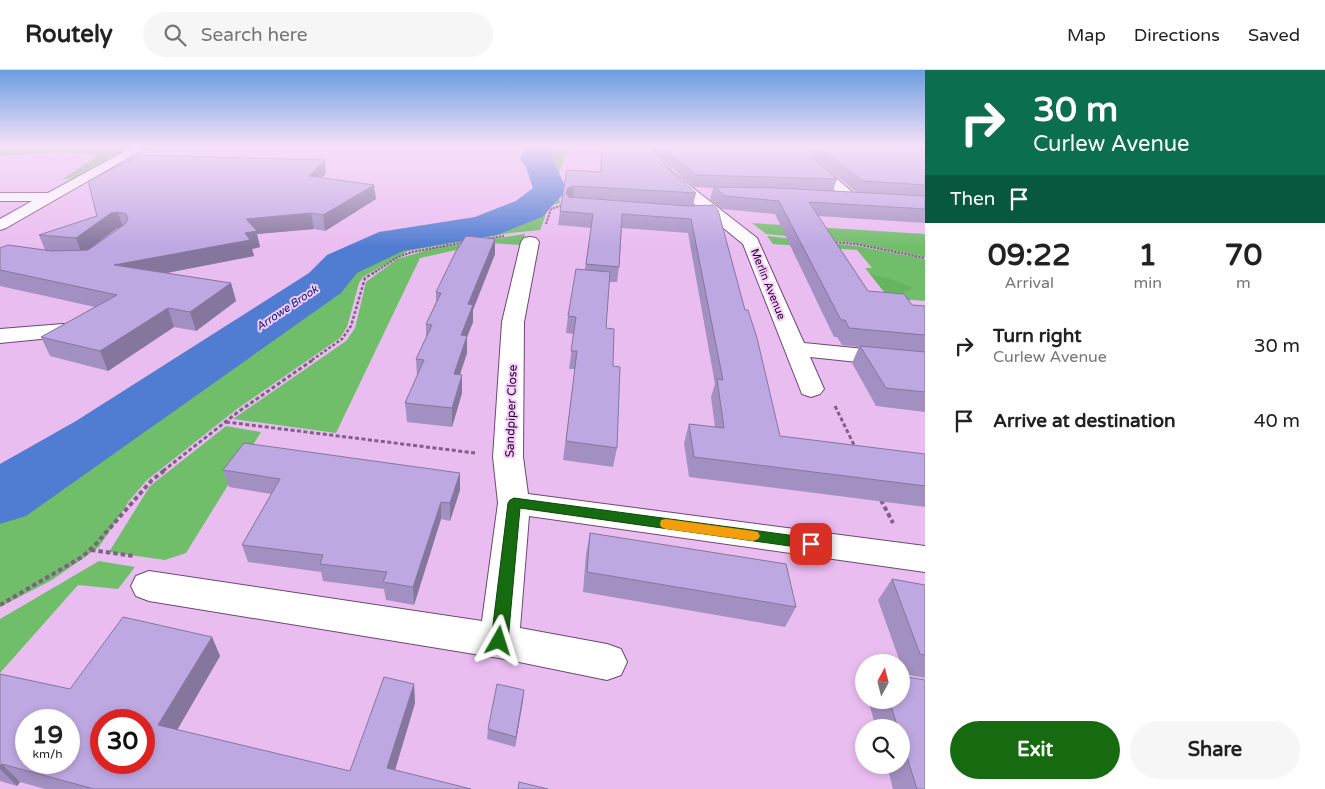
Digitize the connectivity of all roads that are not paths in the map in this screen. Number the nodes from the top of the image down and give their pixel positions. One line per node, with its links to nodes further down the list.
1 (84, 180): 7 (street)
2 (674, 180): 4 (street, Merlin Avenue)
3 (830, 180): 9 (street)
4 (692, 193): 5 (street); 11 (street, Merlin Avenue)
5 (717, 193)
6 (0, 197): 7 (street)
7 (53, 197): 13 (street)
8 (833, 198): 9 (street)
9 (853, 200): 10 (street)
10 (871, 201)
11 (715, 212): 12 (street); 17 (street, Merlin Avenue)
12 (692, 213)
13 (0, 225)
14 (527, 235): 20 (street, Sandpiper Close)
15 (63, 331): 16 (street)
16 (0, 336)
17 (795, 349): 18 (street); 19 (street, Merlin Avenue)
18 (925, 362)
19 (811, 389)
20 (514, 503): 21 (street); 23 (street, Sandpiper Close)
21 (918, 558)
22 (149, 586): 23 (street)
23 (499, 641): 24 (street)
24 (607, 662)

